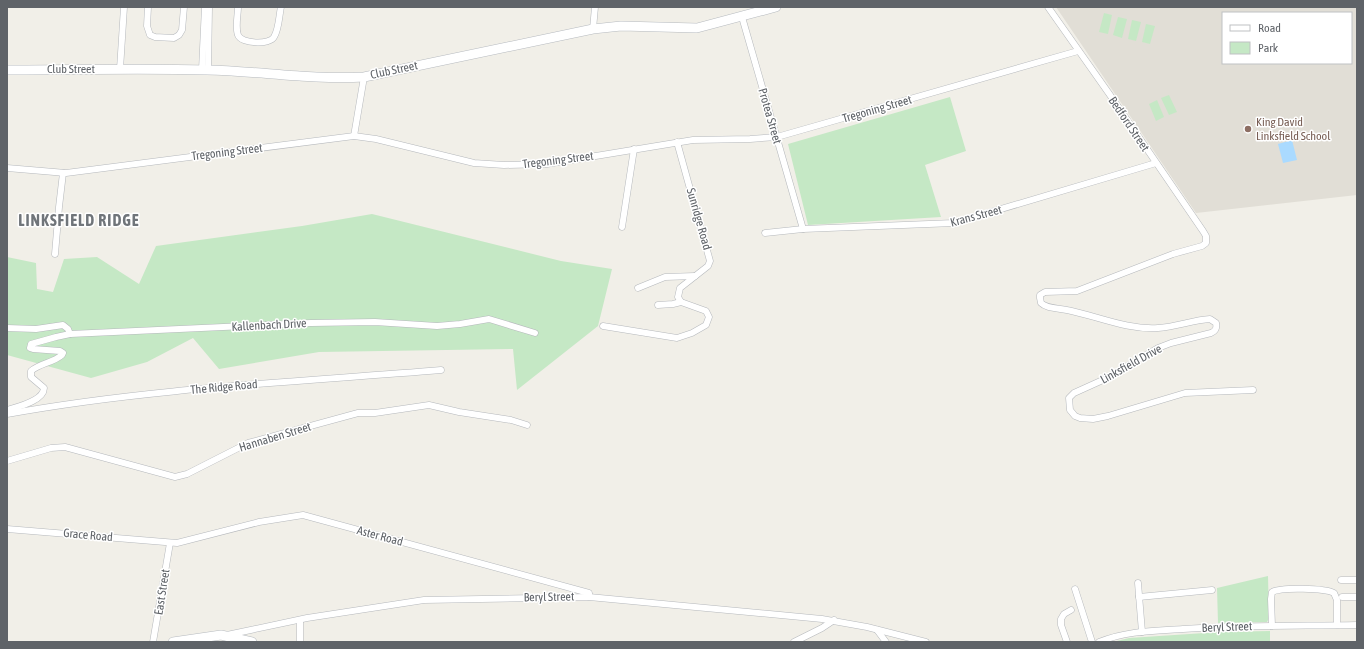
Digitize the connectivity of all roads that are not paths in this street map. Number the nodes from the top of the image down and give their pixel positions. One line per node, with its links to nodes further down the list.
1 (124, 7): 14 (street)
2 (148, 7): 3 (street)
3 (184, 7)
4 (205, 7): 16 (street)
5 (209, 7): 16 (street)
6 (238, 7): 7 (street)
7 (281, 7)
8 (595, 7): 12 (street)
9 (776, 7): 11 (main road, Club Street)
10 (1048, 7): 13 (street, Bedford Street)
11 (742, 17): 12 (main road, Club Street); 19 (street, Protea Street)
12 (593, 29): 17 (main road, Club Street)
13 (1078, 51): 19 (street, Tregoning Street); 22 (street, Bedford Street)
14 (120, 69): 15 (main road, Club Street); 16 (main road, Club Street)
15 (7, 70)
16 (205, 70): 17 (main road, Club Street)
17 (364, 77): 18 (street)
18 (354, 136): 21 (street, Tregoning Street); 24 (street, Tregoning Street)
19 (777, 138): 20 (street, Tregoning Street); 26 (street, Protea Street)
20 (677, 142): 21 (street, Tregoning Street); 30 (street, Sunridge Road)
21 (634, 149): 25 (street)
22 (1156, 163): 26 (street, Krans Street); 28 (street, Bedford Street)
23 (7, 168): 24 (street, Tregoning Street)
24 (63, 173): 29 (street)
25 (622, 227)
26 (803, 229): 27 (street, Krans Street)
27 (765, 233)
28 (1206, 243): 39 (street, Linksfield Drive)
29 (56, 254)
30 (695, 276): 31 (street); 32 (street, Sunridge Road)
31 (638, 288)
32 (681, 302): 33 (street); 34 (street)
33 (658, 304)
34 (603, 326)
35 (7, 328): 37 (street, Kallenbach Drive)
36 (535, 332): 37 (street, Kallenbach Drive)
37 (70, 334): 40 (street)
38 (441, 370): 41 (street, The Ridge Road)
39 (1253, 390)
40 (7, 410)
41 (7, 414)
42 (527, 425): 43 (street, Hannaben Street)
43 (7, 461)
44 (7, 528): 45 (street, Grace Road)
45 (170, 543): 51 (street, Aster Road); 64 (street, East Street)
46 (1341, 580): 47 (street)
47 (1357, 580)
48 (1138, 583): 52 (street)
49 (1075, 589): 72 (street)
50 (1212, 590): 52 (street)
51 (589, 595): 56 (street, Beryl Street); 57 (street, Beryl Street)
52 (1139, 597): 62 (street)
53 (1342, 597): 54 (street)
54 (1357, 598)
55 (1071, 610): 71 (street)
56 (300, 620): 63 (street, Beryl Street); 67 (street)
57 (834, 620): 61 (street, Beryl Street); 68 (street)
58 (1337, 625): 59 (street, Beryl Street); 60 (street, Beryl Street); 60 (street)
59 (1357, 625)
60 (1272, 626): 62 (street, Beryl Street)
61 (877, 630): 69 (street); 70 (street, Beryl Street)
62 (1142, 632): 73 (street, Beryl Street)
63 (225, 636): 65 (main road, Beryl Street); 66 (main road)
64 (154, 642)
65 (173, 642)
66 (252, 642)
67 (300, 642)
68 (794, 642)
69 (886, 642)
70 (926, 642)
71 (1067, 642)
72 (1092, 642)
73 (1098, 642)

